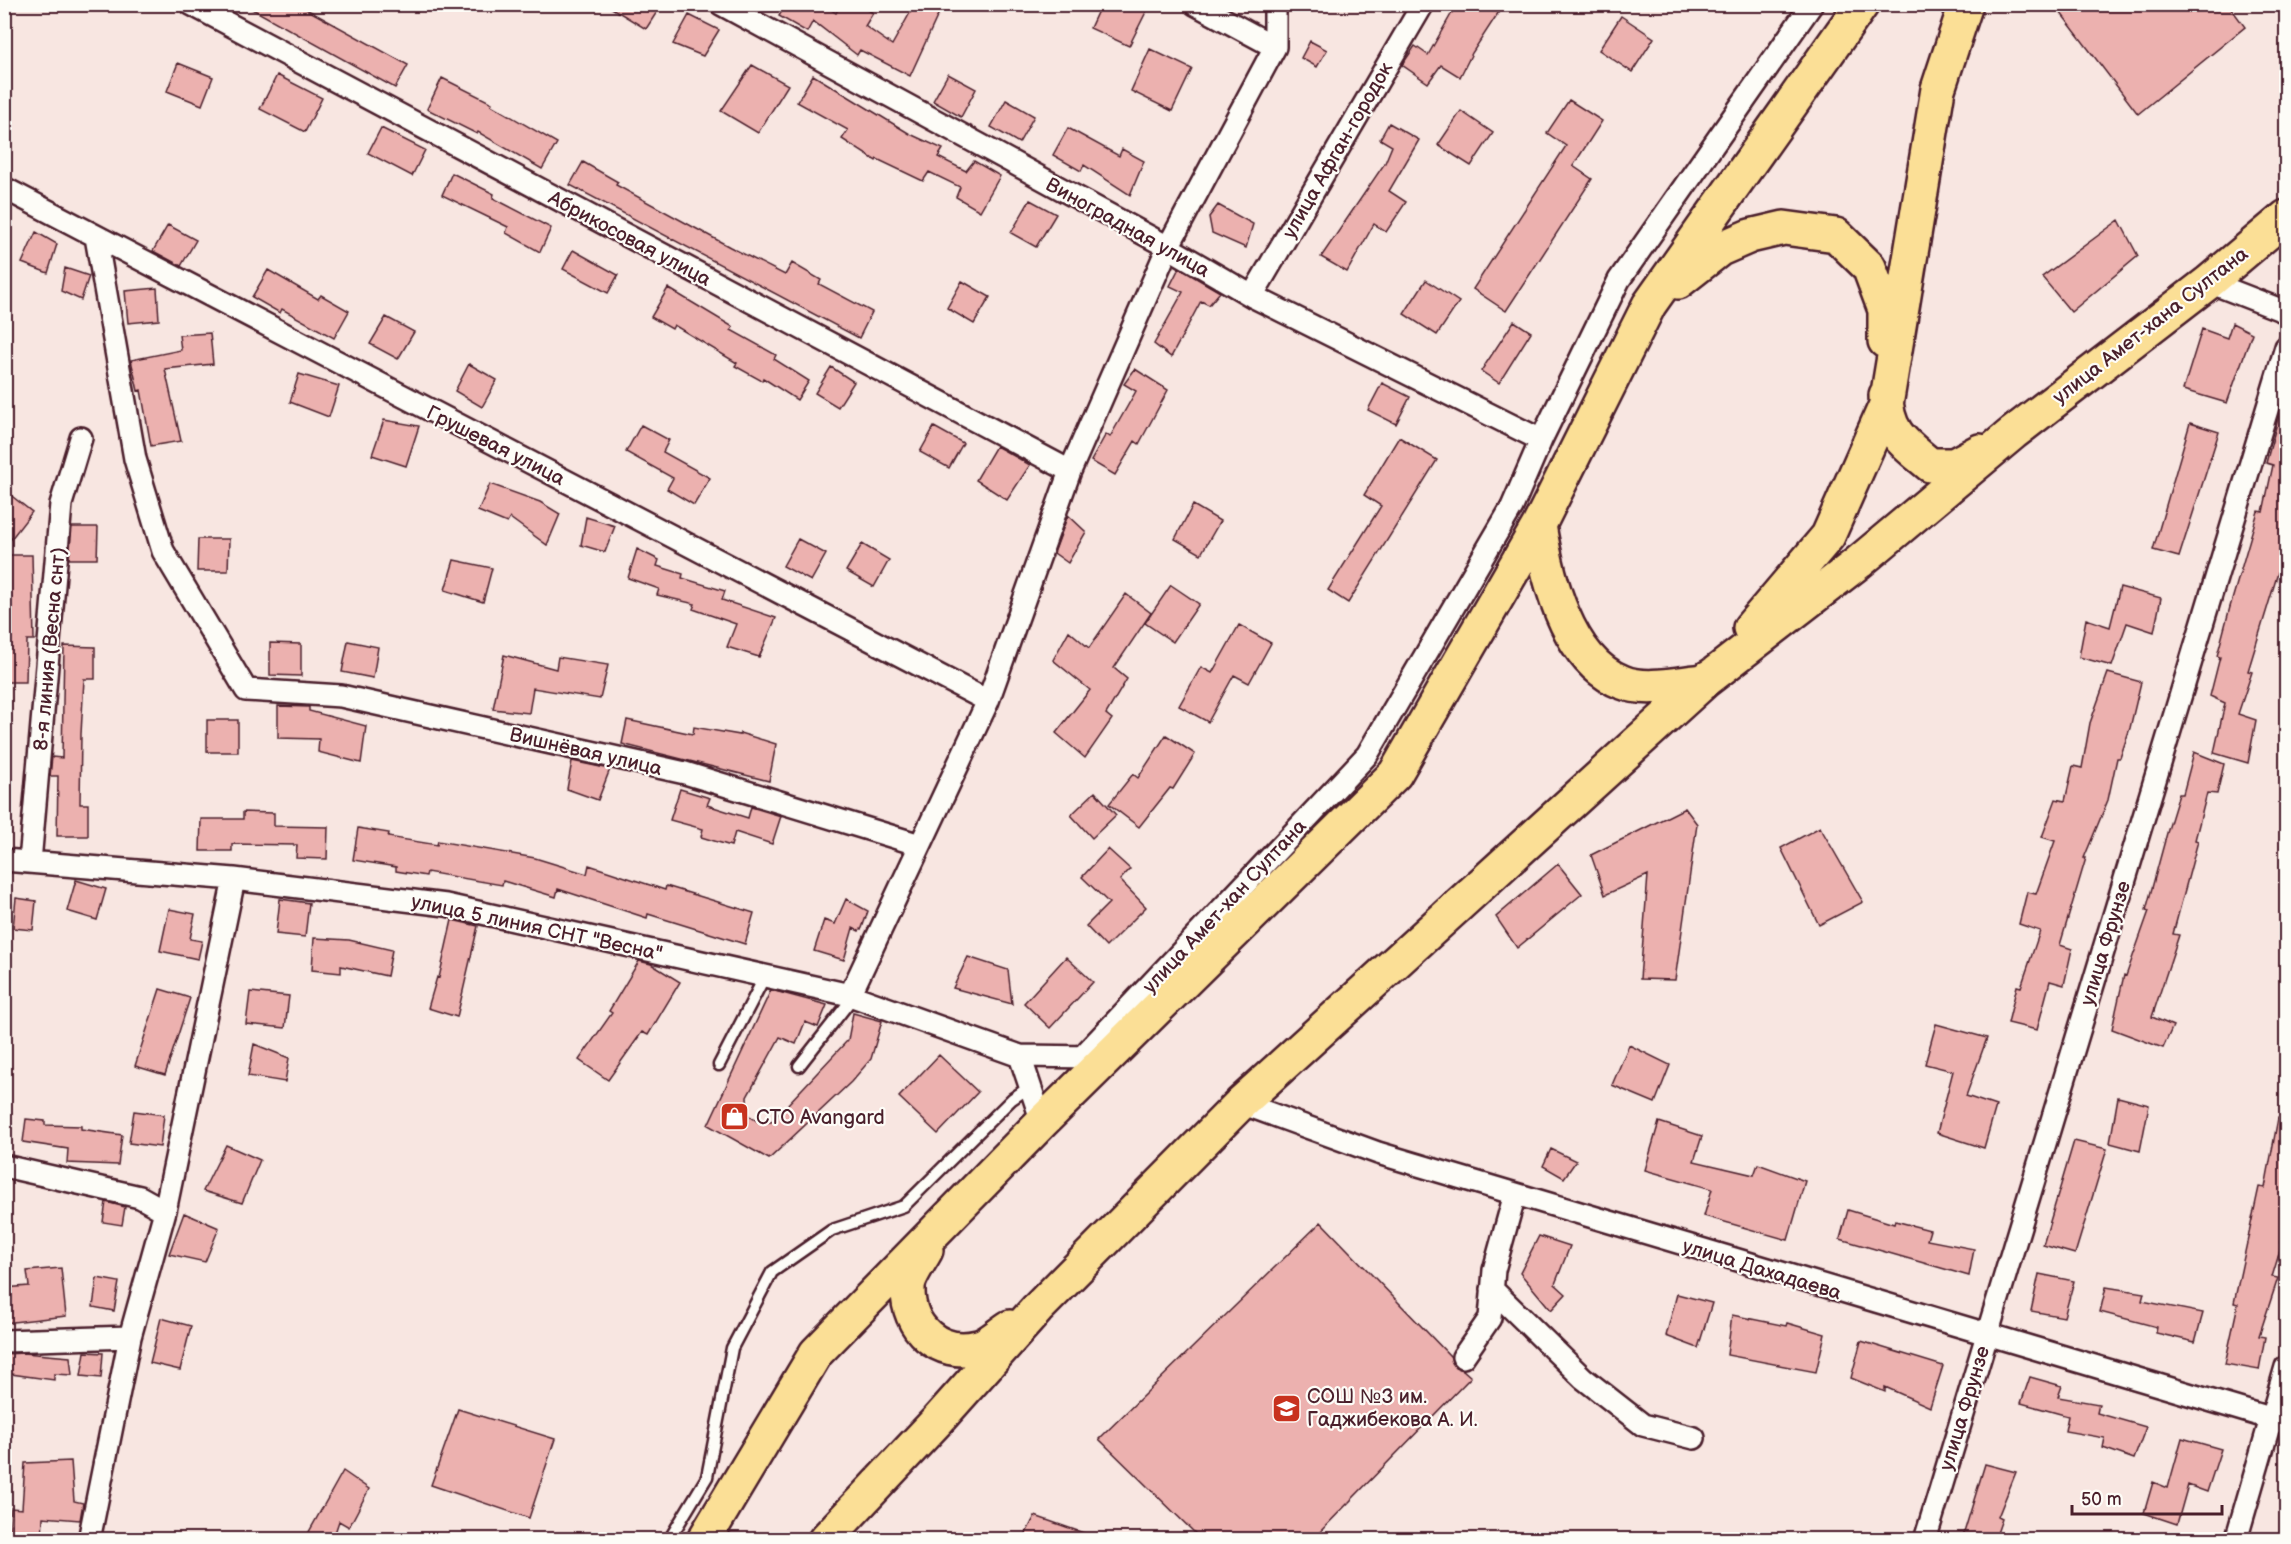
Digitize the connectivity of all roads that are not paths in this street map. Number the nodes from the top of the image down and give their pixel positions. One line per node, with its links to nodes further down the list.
1 (191, 4): 23 (street, Абрикосовая улица)
2 (721, 4): 13 (street, Виноградная улица)
3 (1195, 4): 9 (street)
4 (1275, 4): 9 (street)
5 (1423, 4): 15 (street, улица Афган-городок)
6 (1812, 4): 22 (street, улица Амет-хан Султана)
7 (1862, 4): 16 (main road)
8 (1966, 4): 19 (main road)
9 (1275, 47): 13 (street)
10 (4, 188): 12 (street, Грушевая улица)
11 (2286, 217): 14 (main road, улица Амет-хана Султана)
12 (96, 237): 26 (street, Грушевая улица); 27 (street, Вишнёвая улица)
13 (1168, 247): 15 (street, Виноградная улица); 23 (street)
14 (2209, 282): 17 (street); 20 (main road, улица Амет-хана Султана)
15 (1252, 296): 22 (street, Виноградная улица)
16 (1649, 304): 19 (main road); 24 (main road)
17 (2286, 312)
18 (2286, 347): 46 (street, улица Фрунзе)
19 (1886, 405): 20 (main road); 25 (main road)
20 (2013, 433): 25 (main road)
21 (81, 438): 29 (street, 8-я линия (Весна снт))
22 (1541, 440): 34 (street, улица Амет-хан Султана)
23 (1070, 471): 26 (street)
24 (1539, 525): 25 (main road); 34 (main road)
25 (1705, 681): 38 (main road)
26 (988, 701): 27 (street)
27 (920, 845): 32 (street)
28 (4, 860): 29 (street, улица 5 линия СНТ "Весна")
29 (30, 862): 30 (street, улица 5 линия СНТ "Весна")
30 (234, 879): 31 (street, улица 5 линия СНТ "Весна"); 42 (street)
31 (765, 976): 32 (street, улица 5 линия СНТ "Весна"); 35 (lane)
32 (852, 995): 33 (street, улица 5 линия СНТ "Весна"); 36 (lane)
33 (1020, 1056): 34 (street, улица 5 линия СНТ "Весна"); 37 (street)
34 (1094, 1057): 39 (main road)
35 (719, 1065)
36 (799, 1066)
37 (1031, 1086): 39 (street); 54 (lane)
38 (1241, 1103): 41 (street, улица Дахадаева); 45 (main road)
39 (1042, 1122): 43 (main road)
40 (4, 1166): 42 (street)
41 (1515, 1194): 44 (street); 46 (street, улица Дахадаева)
42 (165, 1211): 47 (street)
43 (938, 1227): 45 (main road); 55 (main road)
44 (1492, 1289): 49 (street); 52 (street)
45 (1037, 1309): 56 (main road)
46 (1986, 1336): 51 (street, улица Дахадаева); 57 (street, улица Фрунзе)
47 (130, 1337): 48 (street); 53 (street)
48 (4, 1341)
49 (1463, 1357)
50 (2286, 1367): 51 (street)
51 (2279, 1421): 58 (street)
52 (1694, 1438)
53 (89, 1539)
54 (669, 1539)
55 (704, 1539)
56 (825, 1539)
57 (1925, 1539)
58 (2236, 1539)

